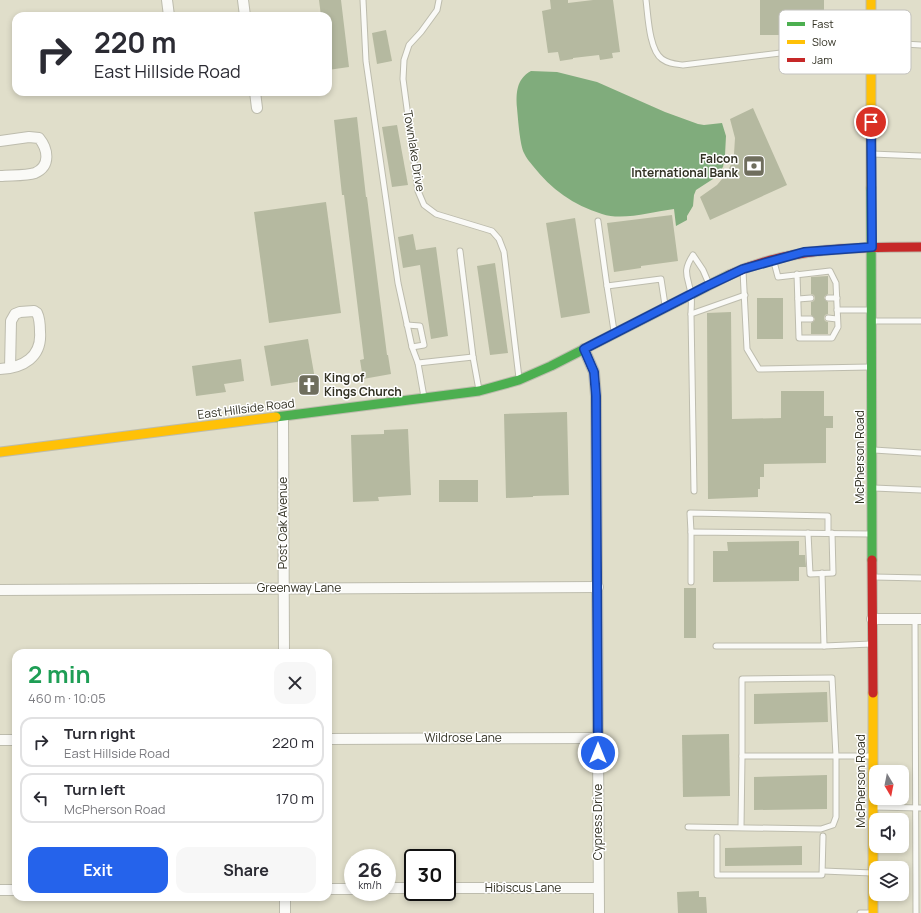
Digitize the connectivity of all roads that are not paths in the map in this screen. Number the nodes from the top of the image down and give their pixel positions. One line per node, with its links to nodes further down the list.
1 (167, 0): 6 (street)
2 (243, 0): 7 (street)
3 (363, 0): 43 (lane)
4 (439, 0): 51 (lane, Townlake Drive)
5 (646, 0): 10 (lane)
6 (168, 12)
7 (244, 12)
8 (911, 44): 9 (lane)
9 (921, 45)
10 (779, 53)
11 (871, 74): 15 (street, McPherson Road)
12 (256, 96): 13 (street)
13 (257, 108)
14 (0, 141): 17 (street)
15 (871, 154): 16 (lane); 20 (street, McPherson Road)
16 (921, 156)
17 (0, 176)
18 (598, 221): 26 (lane)
19 (921, 246): 20 (street, East Hillside Road)
20 (872, 247): 22 (street, East Hillside Road); 35 (street, McPherson Road)
21 (460, 251): 47 (lane)
22 (773, 260): 23 (street, East Hillside Road); 24 (lane)
23 (743, 269): 25 (street, East Hillside Road); 28 (lane)
24 (797, 274): 31 (lane); 32 (lane)
25 (709, 285): 27 (street, East Hillside Road); 27 (lane)
26 (607, 286): 33 (lane); 44 (lane)
27 (691, 294): 33 (street, East Hillside Road); 36 (lane)
28 (745, 295): 36 (lane); 49 (lane)
29 (811, 298): 32 (lane)
30 (828, 298): 31 (lane)
31 (837, 298): 34 (lane)
32 (798, 299): 38 (lane)
33 (665, 308): 44 (street, East Hillside Road)
34 (837, 310): 35 (lane); 40 (lane)
35 (872, 310): 41 (street, McPherson Road)
36 (691, 314): 60 (lane)
37 (828, 318): 40 (lane)
38 (799, 319): 39 (lane); 40 (lane)
39 (811, 319)
40 (837, 319)
41 (872, 321): 42 (lane); 49 (street, McPherson Road)
42 (921, 321)
43 (407, 324): 45 (lane); 45 (lane)
44 (615, 333): 46 (street, East Hillside Road)
45 (412, 347): 48 (lane)
46 (584, 349): 51 (street, East Hillside Road); 69 (street, Cypress Drive)
47 (472, 357): 48 (lane); 52 (lane)
48 (418, 363): 53 (lane)
49 (871, 367): 55 (street, McPherson Road)
50 (5, 368): 50 (street)
51 (519, 380): 52 (street, East Hillside Road)
52 (479, 391): 53 (street, East Hillside Road)
53 (424, 398): 54 (street, East Hillside Road)
54 (283, 417): 56 (street, East Hillside Road); 70 (street, Post Oak Avenue)
55 (872, 450): 57 (lane); 58 (street, McPherson Road)
56 (0, 452)
57 (921, 453)
58 (872, 488): 59 (lane); 64 (street, McPherson Road)
59 (921, 490)
60 (694, 491)
61 (691, 532): 62 (lane); 63 (lane); 68 (lane)
62 (808, 533): 63 (lane); 65 (lane)
63 (830, 533): 64 (lane); 65 (lane)
64 (872, 534): 66 (street, McPherson Road)
65 (822, 573): 77 (lane)
66 (872, 577): 67 (lane); 73 (street, McPherson Road)
67 (921, 578)
68 (690, 582)
69 (598, 587): 70 (street, Greenway Lane); 79 (street, Cypress Drive)
70 (284, 588): 71 (street, Greenway Lane); 78 (street, Post Oak Avenue)
71 (0, 590)
72 (918, 619): 73 (street); 74 (lane)
73 (872, 620): 75 (street, McPherson Road)
74 (918, 638): 87 (lane)
75 (872, 644): 77 (lane); 85 (street, McPherson Road)
76 (716, 646): 77 (lane)
77 (824, 646)
78 (284, 649)
79 (597, 738): 80 (street, Wildrose Lane); 96 (street, Cypress Drive)
80 (332, 739)
81 (0, 740): 82 (street)
82 (12, 740)
83 (742, 756): 84 (lane); 84 (lane); 89 (lane)
84 (836, 756): 85 (lane); 89 (lane)
85 (872, 756): 86 (street, McPherson Road)
86 (873, 807): 87 (lane); 92 (street, McPherson Road)
87 (918, 808): 107 (lane)
88 (688, 827): 89 (lane)
89 (741, 828)
90 (822, 836): 93 (lane)
91 (716, 837): 93 (lane)
92 (873, 861)
93 (823, 871): 94 (lane)
94 (869, 873)
95 (456, 888): 96 (street, Hibiscus Lane)
96 (598, 888): 104 (street, Cypress Drive)
97 (332, 889): 98 (street)
98 (344, 889)
99 (0, 890): 100 (street)
100 (12, 890)
101 (285, 901): 103 (street)
102 (873, 901): 106 (street, McPherson Road)
103 (285, 913)
104 (599, 913)
105 (860, 913): 106 (lane)
106 (873, 913)
107 (916, 913)

